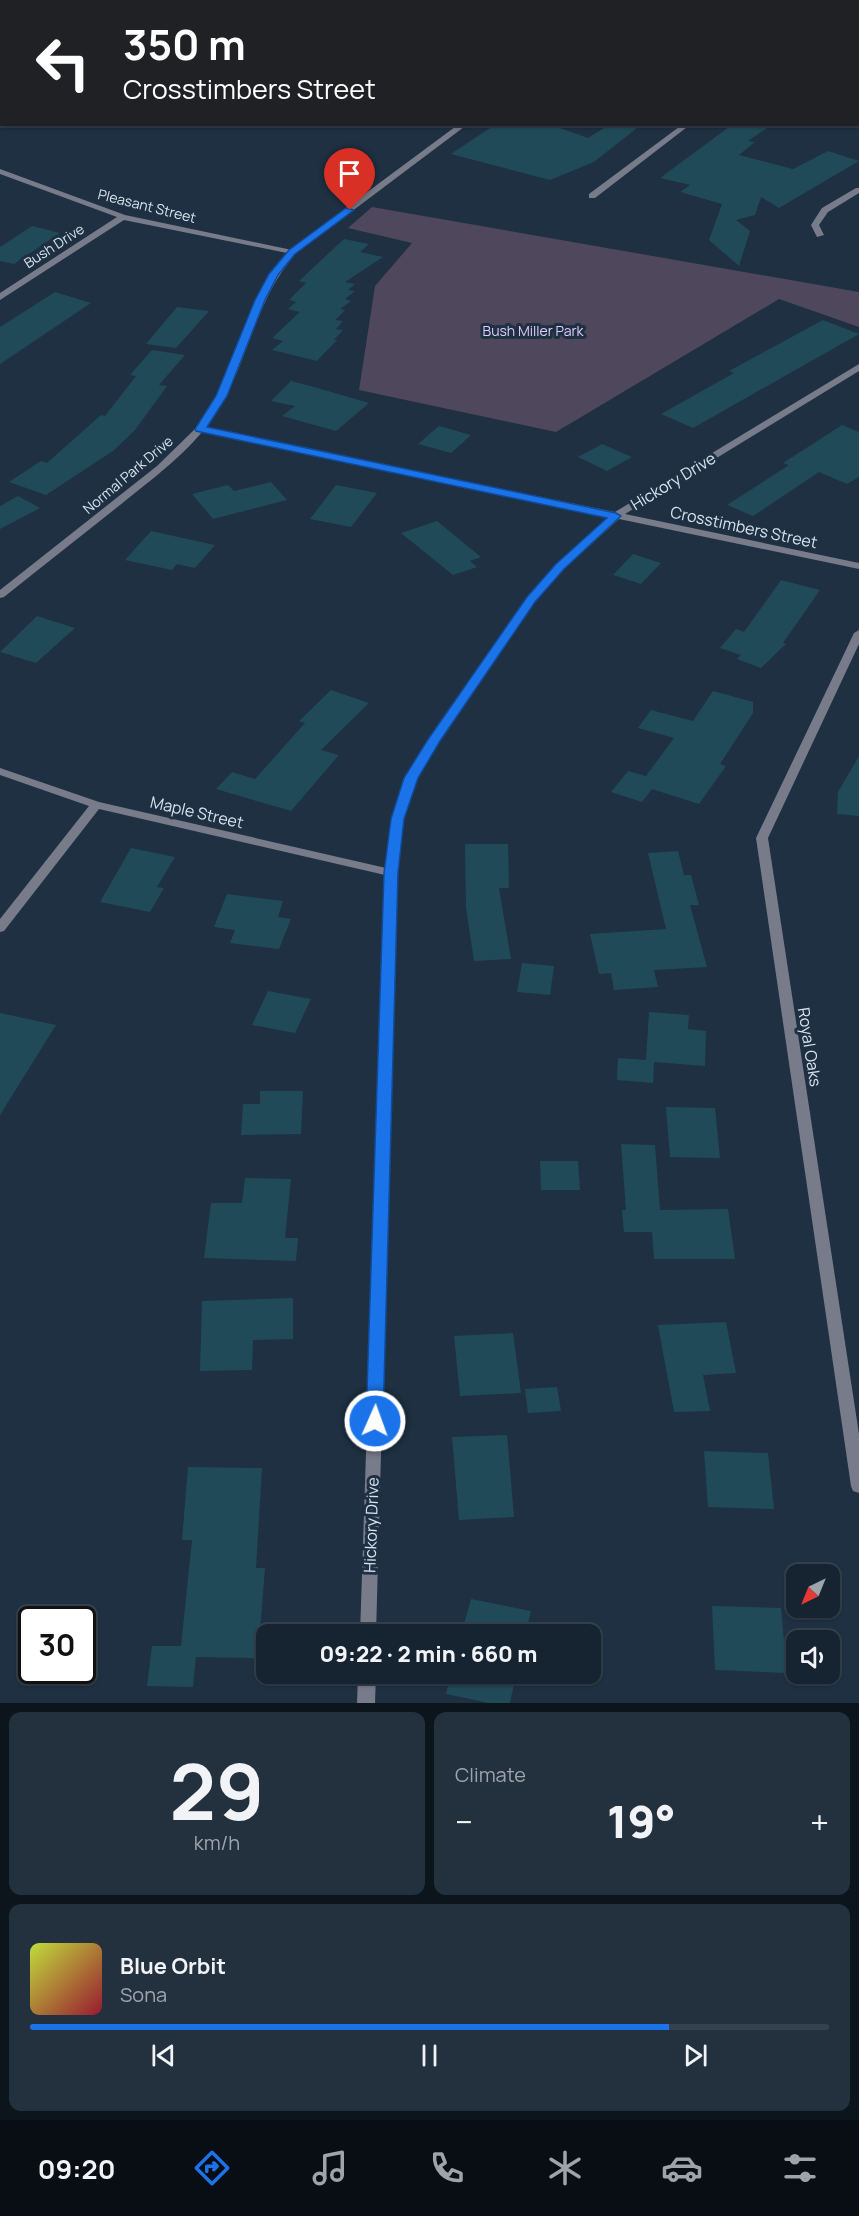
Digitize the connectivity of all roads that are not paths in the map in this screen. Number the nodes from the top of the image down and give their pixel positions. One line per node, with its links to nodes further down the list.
1 (462, 126): 8 (street, Normal Park Drive)
2 (685, 126): 5 (street)
3 (0, 171): 6 (street, Pleasant Street)
4 (859, 190): 7 (street)
5 (592, 196)
6 (123, 217): 8 (street, Pleasant Street); 9 (street, Bush Drive)
7 (820, 235)
8 (292, 252): 11 (street, Normal Park Drive)
9 (0, 297)
10 (857, 371): 12 (street, Hickory Drive)
11 (200, 429): 12 (street, Crosstimbers Street); 14 (street, Normal Park Drive)
12 (616, 516): 13 (street, Crosstimbers Street); 18 (street, Hickory Drive)
13 (859, 566)
14 (0, 596)
15 (859, 633): 20 (street, Royal Oaks)
16 (0, 771): 17 (street, Maple Street)
17 (96, 805): 18 (street, Maple Street); 19 (street)
18 (391, 873): 21 (street, Hickory Drive)
19 (0, 928)
20 (859, 1486)
21 (368, 1624)
22 (367, 1684): 23 (street)
23 (366, 1703)

